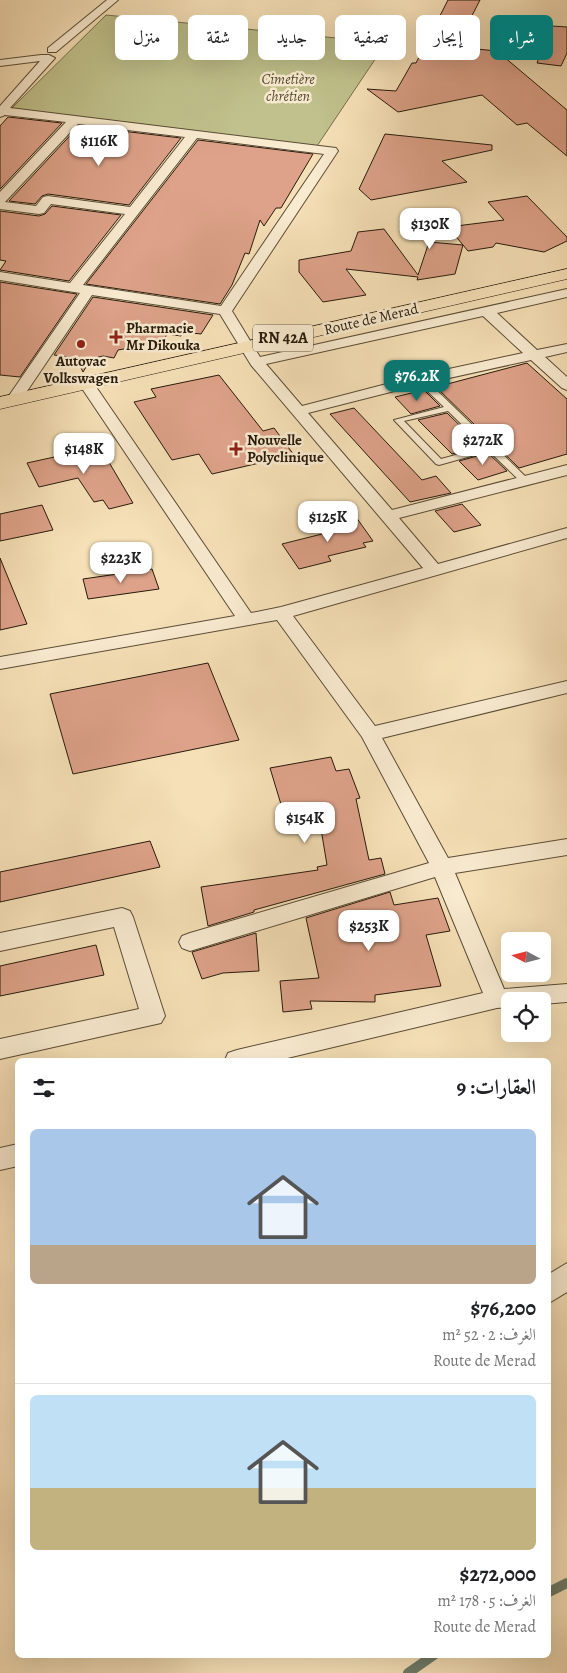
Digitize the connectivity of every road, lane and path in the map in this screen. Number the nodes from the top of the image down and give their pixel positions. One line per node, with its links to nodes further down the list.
1 (113, 0): 2 (street)
2 (44, 54): 3 (street); 4 (street); 5 (street)
3 (0, 56)
4 (0, 63)
5 (1, 112): 6 (street)
6 (75, 120): 7 (street); 8 (street)
7 (194, 134): 10 (street); 16 (street)
8 (0, 200)
9 (0, 205): 10 (street)
10 (134, 211): 13 (street)
11 (567, 274): 19 (main road, Route de Merad / RN 42A)
12 (0, 276): 13 (street)
13 (74, 287): 14 (street)
14 (89, 289): 16 (street); 24 (street)
15 (567, 293): 17 (street)
16 (225, 311): 19 (street)
17 (486, 311): 19 (street); 20 (street)
18 (567, 348): 20 (street)
19 (250, 354): 22 (main road, Route de Merad / RN 42A); 26 (street)
20 (535, 356): 21 (street); 23 (street)
21 (421, 380): 25 (lane); 26 (street)
22 (87, 384): 24 (main road, Route de Merad / RN 42A); 34 (street)
23 (567, 385)
24 (7, 402)
25 (448, 408): 27 (lane); 27 (lane)
26 (299, 411): 30 (street)
27 (490, 448): 29 (lane)
28 (567, 470): 29 (street)
29 (525, 481): 30 (street)
30 (388, 516): 32 (street)
31 (567, 533): 32 (street)
32 (434, 570): 33 (street)
33 (282, 613): 34 (street); 37 (street)
34 (247, 620): 35 (street)
35 (0, 663)
36 (567, 687): 37 (street)
37 (370, 734): 39 (street)
38 (567, 847): 39 (street)
39 (442, 867): 41 (street); 43 (street)
40 (0, 942): 44 (street)
41 (190, 942)
42 (567, 993): 43 (street)
43 (497, 999): 45 (street)
44 (0, 1048)
45 (246, 1058)
46 (15, 1156): 47 (street)
47 (0, 1159)
48 (567, 1276): 49 (street)
49 (551, 1288)

